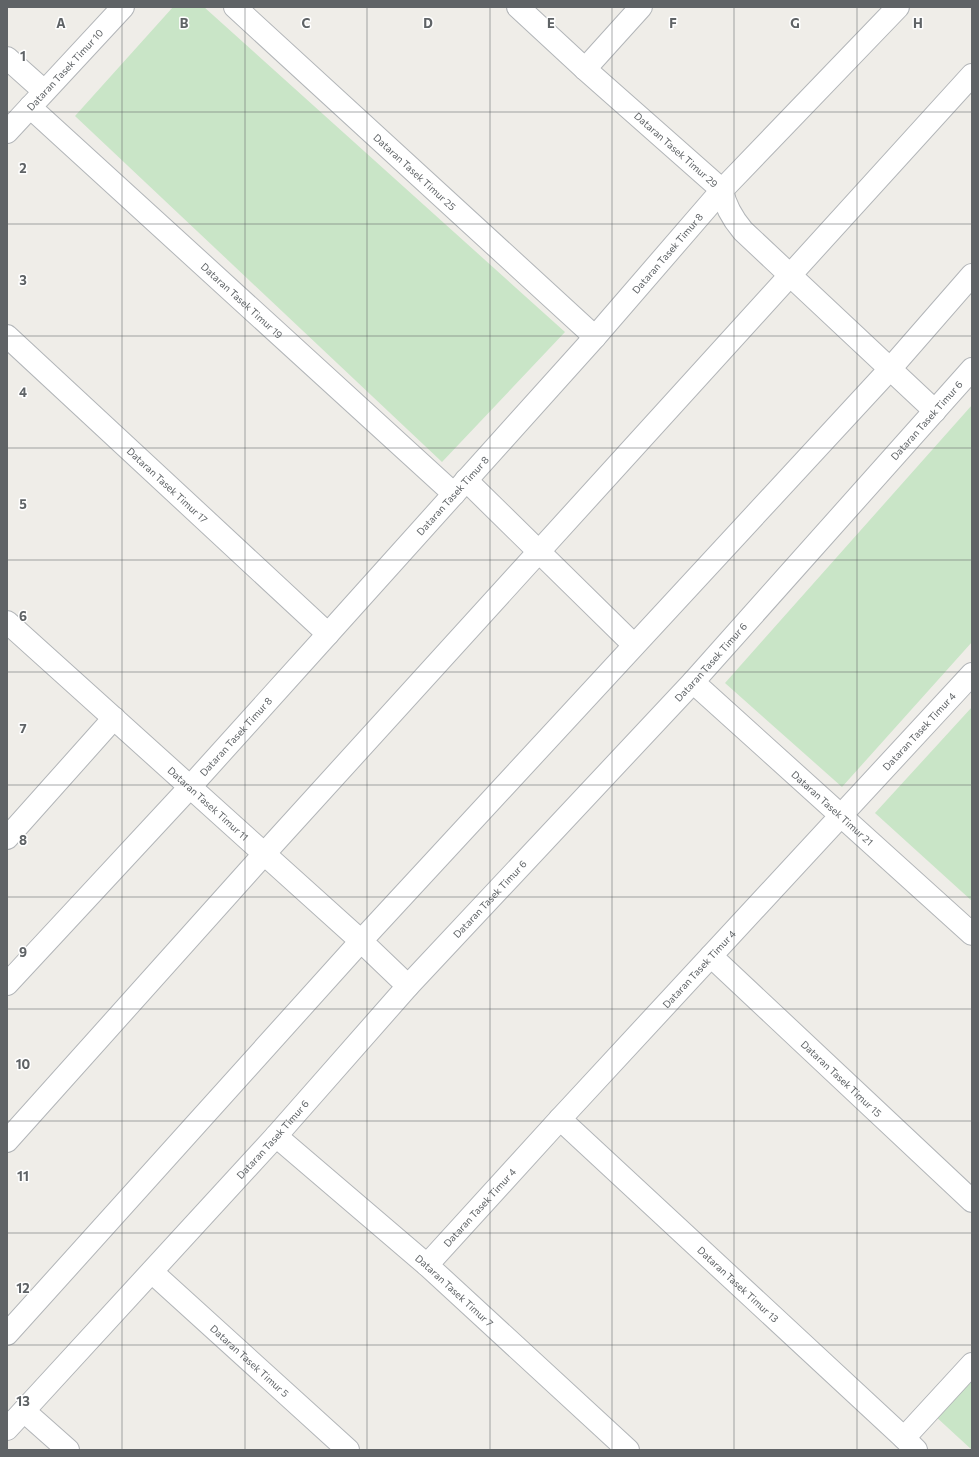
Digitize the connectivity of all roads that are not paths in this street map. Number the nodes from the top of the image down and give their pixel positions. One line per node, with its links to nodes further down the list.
1 (123, 7): 9 (street, Dataran Tasek Timur 10)
2 (235, 7): 16 (street, Dataran Tasek Timur 25)
3 (518, 7): 7 (street, Dataran Tasek Timur 29)
4 (641, 7): 7 (street)
5 (898, 7): 12 (street, Dataran Tasek Timur 8)
6 (7, 58): 9 (street)
7 (585, 69): 12 (street, Dataran Tasek Timur 29)
8 (972, 75): 13 (street)
9 (44, 91): 10 (street, Dataran Tasek Timur 10)
10 (30, 107): 11 (street, Dataran Tasek Timur 10); 20 (street, Dataran Tasek Timur 19)
11 (7, 132)
12 (722, 190): 13 (street, Dataran Tasek Timur 29); 16 (street, Dataran Tasek Timur 8)
13 (790, 274): 17 (street, Dataran Tasek Timur 29); 21 (street)
14 (972, 275): 17 (street)
15 (7, 336): 23 (street, Dataran Tasek Timur 17)
16 (595, 337): 20 (street, Dataran Tasek Timur 8)
17 (890, 369): 19 (street, Dataran Tasek Timur 29); 24 (street)
18 (972, 369): 19 (street, Dataran Tasek Timur 6)
19 (935, 411): 26 (street, Dataran Tasek Timur 6)
20 (460, 487): 21 (street, Dataran Tasek Timur 19); 23 (street, Dataran Tasek Timur 8)
21 (540, 552): 24 (street, Dataran Tasek Timur 19); 31 (street)
22 (7, 622): 27 (street, Dataran Tasek Timur 11)
23 (328, 634): 28 (street, Dataran Tasek Timur 8)
24 (634, 645): 33 (street)
25 (972, 674): 29 (street, Dataran Tasek Timur 4)
26 (693, 682): 29 (street, Dataran Tasek Timur 21); 36 (street, Dataran Tasek Timur 6)
27 (114, 718): 28 (street, Dataran Tasek Timur 11); 30 (street)
28 (190, 786): 31 (street, Dataran Tasek Timur 11); 35 (street, Dataran Tasek Timur 8)
29 (842, 816): 32 (street, Dataran Tasek Timur 21); 34 (street, Dataran Tasek Timur 4)
30 (7, 838)
31 (264, 854): 33 (street, Dataran Tasek Timur 11); 39 (street)
32 (972, 934)
33 (361, 941): 36 (street, Dataran Tasek Timur 11); 43 (street)
34 (711, 956): 37 (street, Dataran Tasek Timur 4); 40 (street, Dataran Tasek Timur 15)
35 (7, 984)
36 (408, 986): 38 (street, Dataran Tasek Timur 6)
37 (560, 1119): 41 (street, Dataran Tasek Timur 4); 47 (street, Dataran Tasek Timur 13)
38 (276, 1136): 41 (street, Dataran Tasek Timur 7); 42 (street, Dataran Tasek Timur 6)
39 (7, 1141)
40 (972, 1201)
41 (427, 1265): 50 (street, Dataran Tasek Timur 7)
42 (152, 1272): 45 (street, Dataran Tasek Timur 6); 49 (street, Dataran Tasek Timur 5)
43 (7, 1334)
44 (972, 1364): 47 (street)
45 (24, 1411): 46 (street, Dataran Tasek Timur 6); 48 (street)
46 (7, 1429)
47 (910, 1444)
48 (68, 1450)
49 (348, 1450)
50 (628, 1450)

